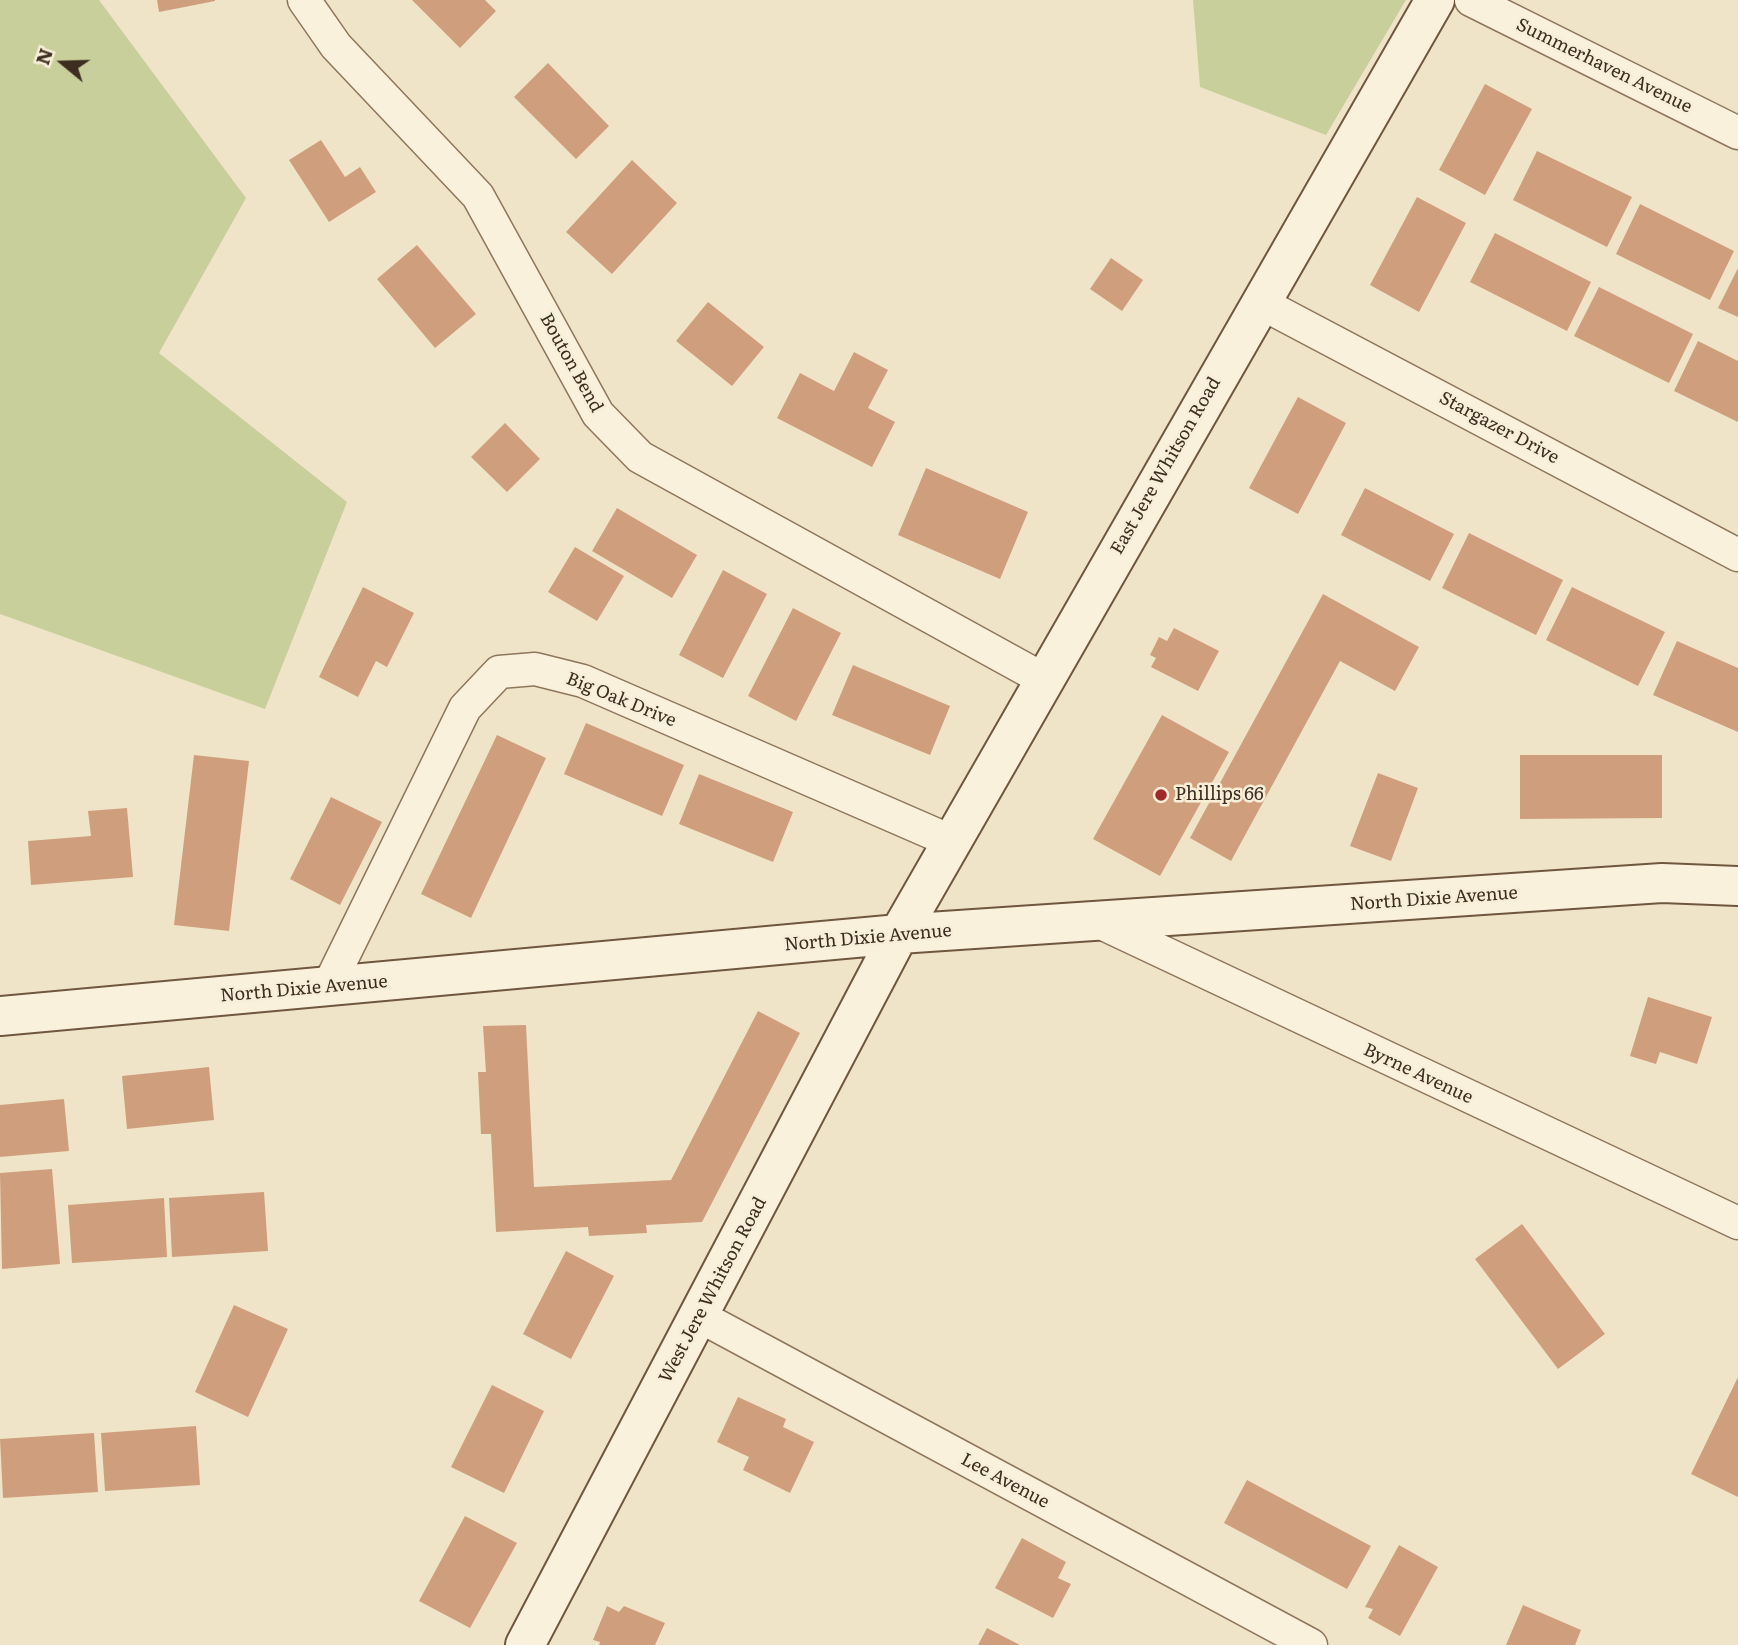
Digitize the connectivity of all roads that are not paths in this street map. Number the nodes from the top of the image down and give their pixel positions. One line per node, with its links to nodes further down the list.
1 (304, 0): 7 (street, Bouton Bend)
2 (1435, 0): 5 (street, East Jere Whitson Road)
3 (1471, 0): 4 (street, Summerhaven Avenue)
4 (1738, 133)
5 (1259, 302): 6 (street, Stargazer Drive); 7 (street, East Jere Whitson Road)
6 (1738, 555)
7 (1045, 680): 8 (street, East Jere Whitson Road)
8 (953, 842): 11 (street, East Jere Whitson Road); 12 (street, Big Oak Drive)
9 (1738, 886): 10 (street, North Dixie Avenue)
10 (1100, 922): 11 (street, North Dixie Avenue); 14 (street, Byrne Avenue)
11 (899, 934): 12 (street, North Dixie Avenue); 15 (street, West Jere Whitson Road)
12 (328, 987): 13 (street, North Dixie Avenue)
13 (0, 1016)
14 (1738, 1223)
15 (699, 1316): 16 (street, West Jere Whitson Road); 17 (street, Lee Avenue)
16 (525, 1645)
17 (1311, 1645)

